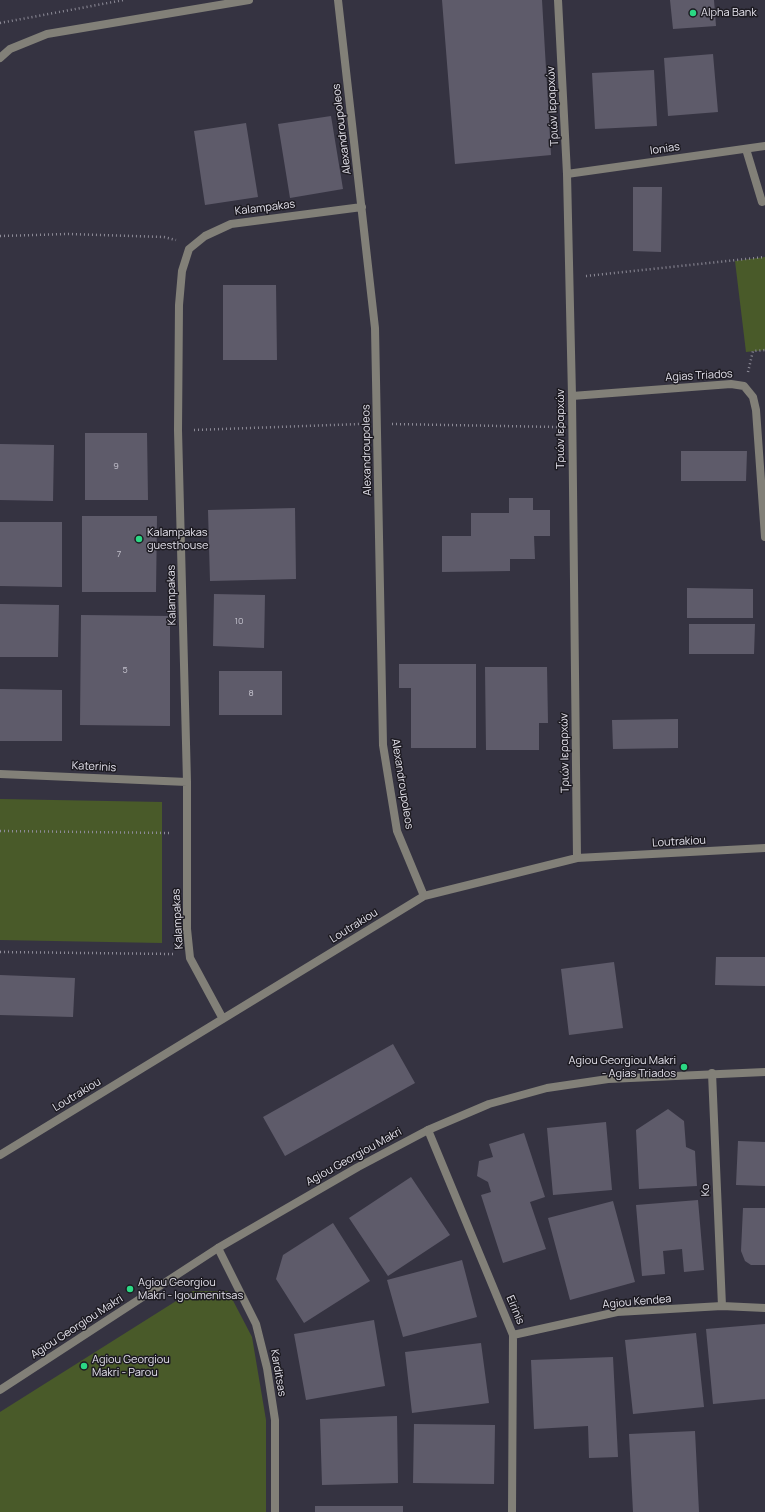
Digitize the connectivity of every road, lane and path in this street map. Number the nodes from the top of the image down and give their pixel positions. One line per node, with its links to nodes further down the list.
1 (124, 0): 5 (path)
2 (248, 0): 6 (street)
3 (338, 0): 11 (street, Alexandroupoleos)
4 (558, 0): 9 (street, Τριών Ιεραρχών)
5 (0, 23)
6 (0, 58)
7 (765, 146): 8 (street, Ionias)
8 (746, 149): 9 (street, Ionias); 10 (street)
9 (567, 174): 15 (street, Τριών Ιεραρχών)
10 (762, 202)
11 (362, 207): 13 (street, Kalampakas); 26 (street, Alexandroupoleos)
12 (0, 236): 13 (path)
13 (196, 244): 21 (street, Kalampakas)
14 (765, 257): 15 (path)
15 (570, 278): 18 (street, Τριών Ιεραρχών)
16 (765, 350): 17 (path)
17 (744, 386): 18 (street, Agias Triados); 19 (street, Agias Triados)
18 (572, 396): 25 (street, Τριών Ιεραρχών)
19 (765, 537)
20 (0, 774): 21 (street, Katerinis)
21 (187, 782): 23 (street, Kalampakas)
22 (0, 831): 23 (path)
23 (187, 834): 28 (street, Kalampakas)
24 (765, 848): 25 (street, Loutrakiou)
25 (577, 858): 26 (street, Loutrakiou)
26 (424, 896): 29 (street, Loutrakiou)
27 (0, 952): 28 (path)
28 (190, 954): 29 (street, Kalampakas)
29 (223, 1019): 33 (street, Loutrakiou)
30 (765, 1072): 31 (street, Agiou Georgiou Makri)
31 (712, 1073): 32 (street, Agiou Georgiou Makri); 35 (street, Ko)
32 (428, 1130): 34 (street, Agiou Georgiou Makri); 37 (street, Eirinis)
33 (0, 1155)
34 (218, 1248): 38 (street, Agiou Georgiou Makri); 39 (street, Karditsas)
35 (722, 1306): 36 (street, Agiou Kendea); 37 (street, Agiou Kendea)
36 (765, 1308)
37 (513, 1335): 40 (street, Eirinis)
38 (0, 1390)
39 (275, 1512)
40 (512, 1512)

